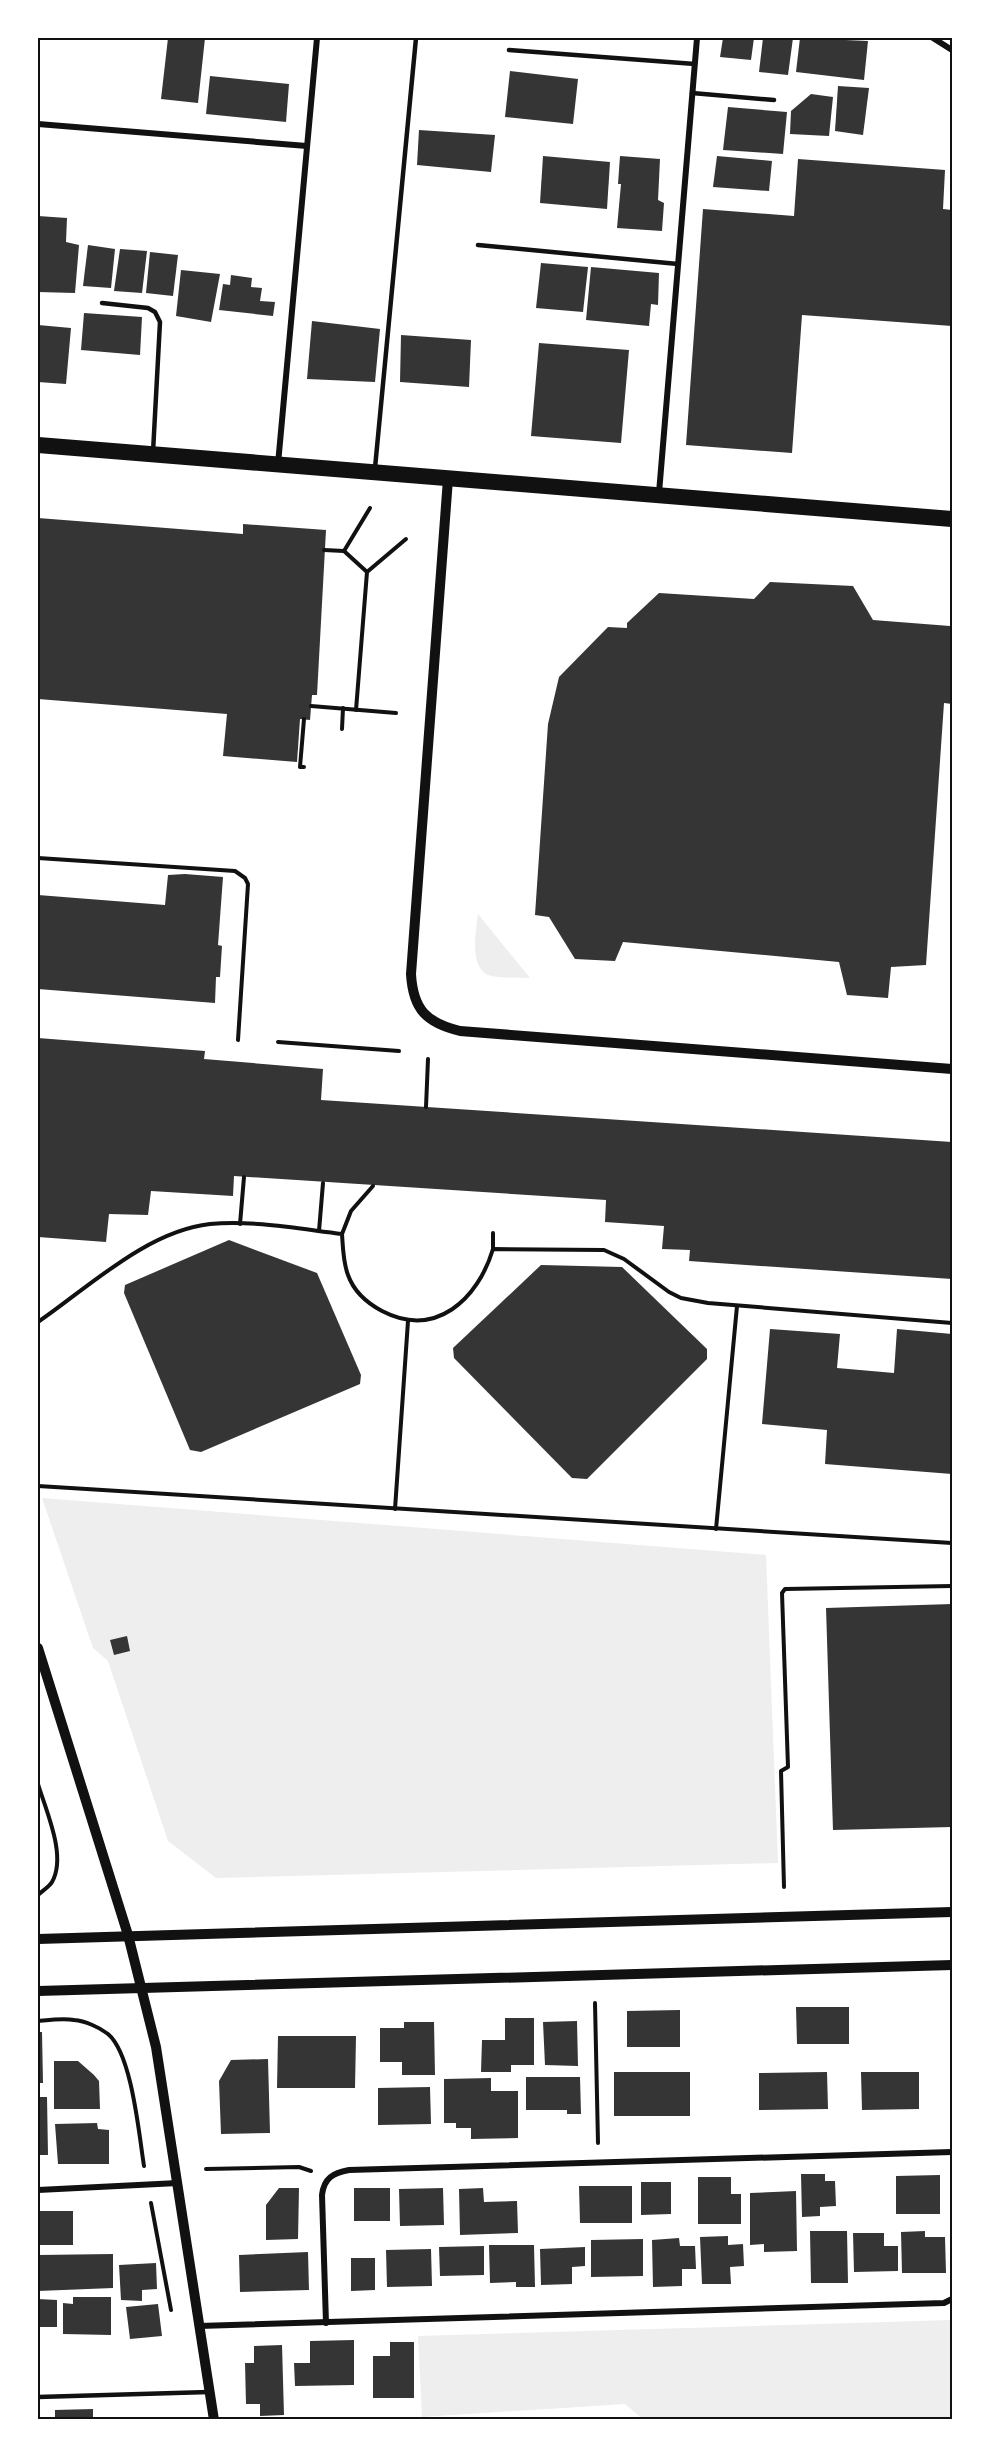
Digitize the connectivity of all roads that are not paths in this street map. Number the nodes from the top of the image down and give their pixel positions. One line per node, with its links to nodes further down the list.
1 (317, 38): 11 (street)
2 (416, 38): 18 (lane)
3 (697, 38): 7 (street)
4 (933, 38): 6 (street)
5 (509, 50): 7 (lane)
6 (952, 50)
7 (695, 64): 8 (street)
8 (692, 93): 9 (lane); 13 (street)
9 (774, 100)
10 (38, 124): 11 (street)
11 (307, 146): 17 (street)
12 (478, 245): 13 (lane)
13 (678, 264): 20 (street)
14 (102, 303): 16 (lane)
15 (38, 445): 16 (highway)
16 (152, 454): 17 (highway)
17 (278, 464): 18 (highway)
18 (375, 473): 19 (highway)
19 (448, 479): 20 (highway); 22 (street)
20 (658, 496): 21 (highway)
21 (952, 519)
22 (952, 1069)
23 (38, 1648): 25 (street)
24 (952, 1912): 25 (street)
25 (128, 1935): 26 (street); 28 (street)
26 (38, 1939)
27 (952, 1965): 28 (street)
28 (141, 1988): 29 (street); 31 (street)
29 (38, 1991)
30 (952, 2152): 34 (street)
31 (178, 2183): 32 (street); 35 (street)
32 (38, 2190)
33 (952, 2299): 34 (street)
34 (326, 2323): 35 (street)
35 (199, 2326): 36 (street)
36 (210, 2392): 37 (lane); 38 (street)
37 (38, 2397)
38 (214, 2420)

